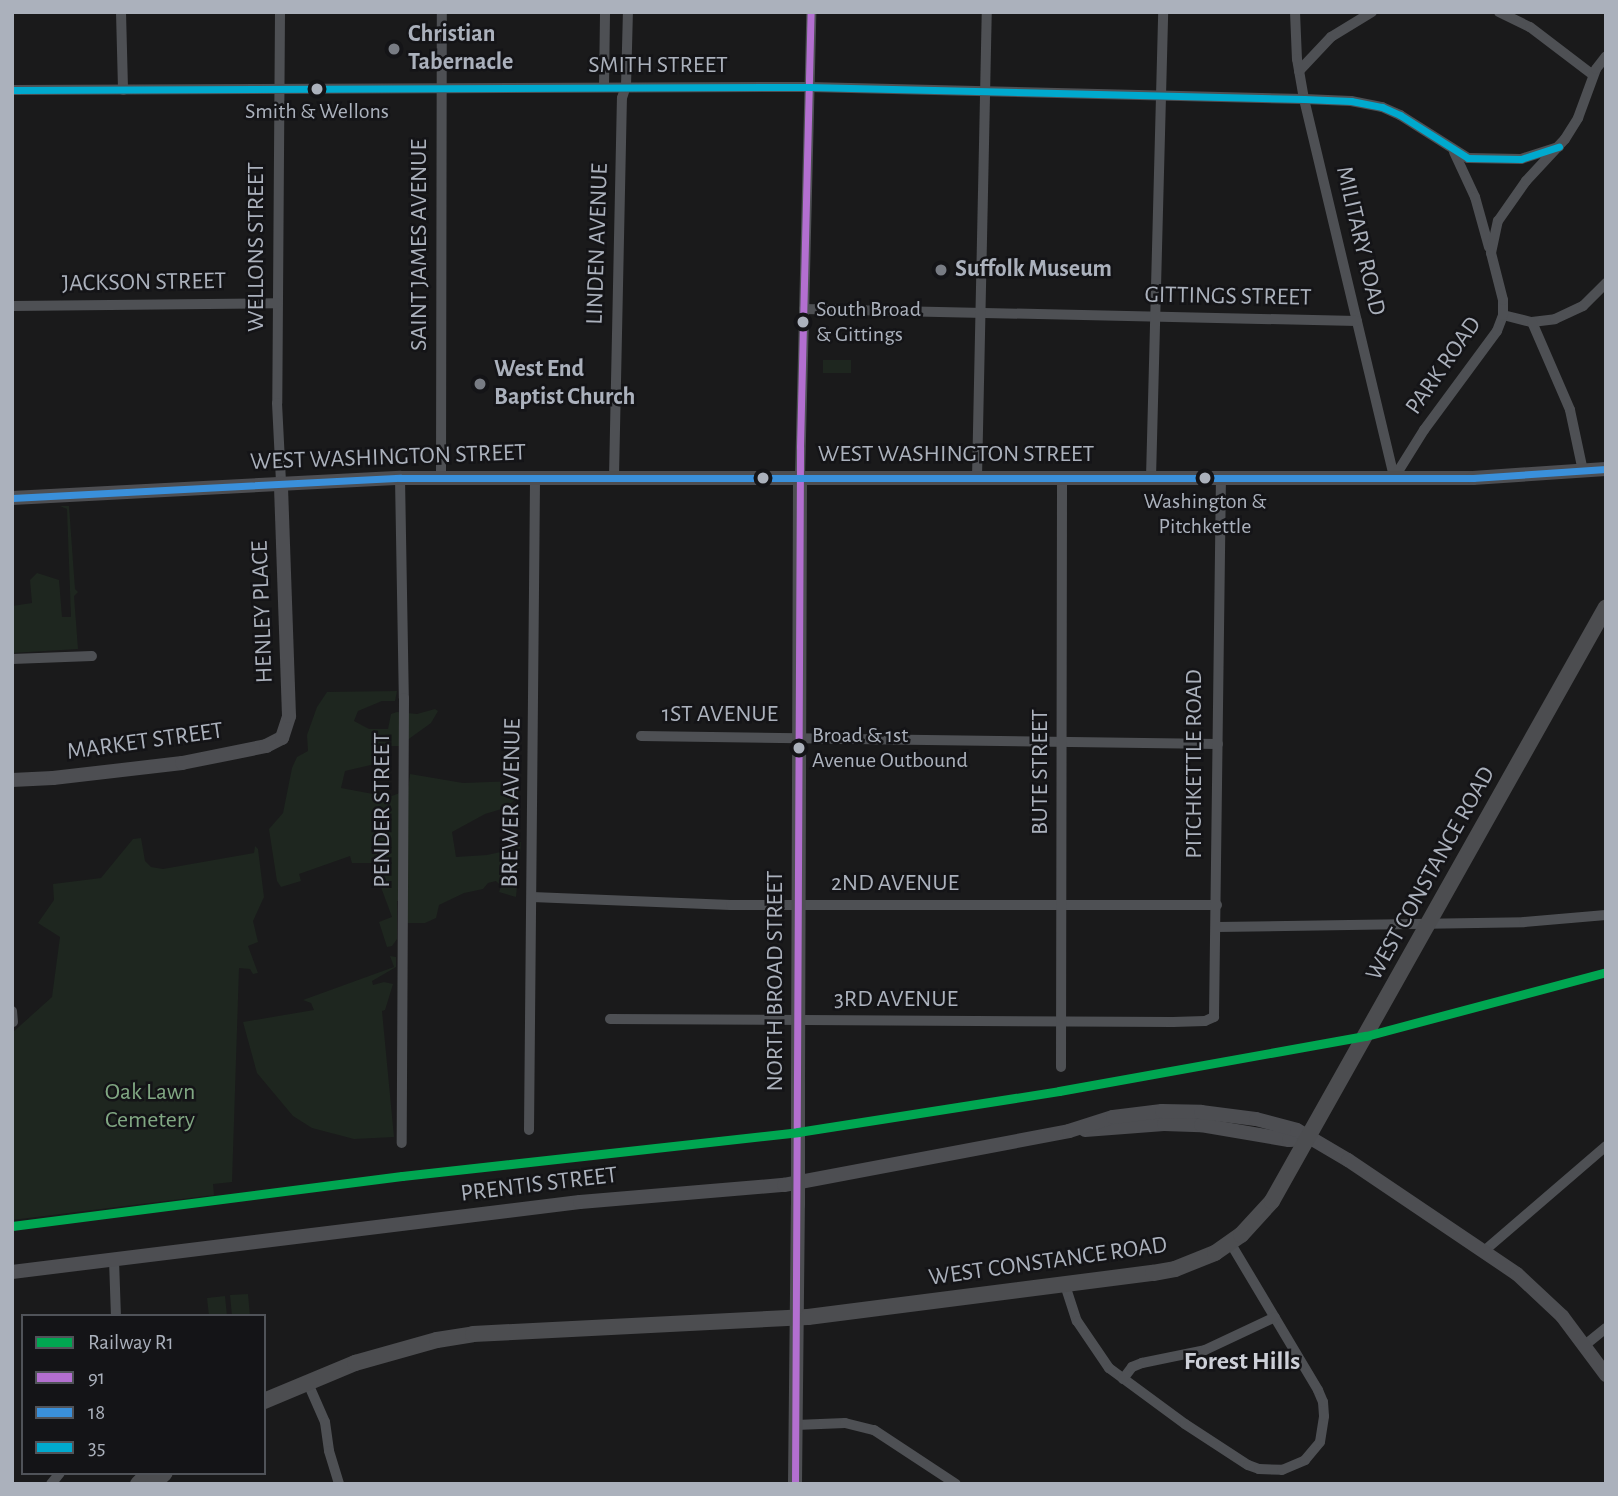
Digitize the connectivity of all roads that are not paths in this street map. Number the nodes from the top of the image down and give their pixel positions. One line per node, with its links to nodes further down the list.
1 (121, 12): 21 (street)
2 (280, 12): 19 (street, WELLONS STREET)
3 (442, 12): 17 (street, SAINT JAMES AVENUE)
4 (605, 12): 15 (street)
5 (628, 12): 16 (street, LINDEN AVENUE)
6 (811, 12): 18 (street)
7 (987, 12): 22 (street)
8 (1163, 12): 23 (street)
9 (1295, 12): 13 (street, MILITARY ROAD)
10 (1372, 12): 13 (street)
11 (1499, 12): 14 (street)
12 (1606, 56): 14 (street, PARK ROAD)
13 (1299, 71): 24 (street, MILITARY ROAD)
14 (1593, 75): 25 (street, PARK ROAD)
15 (604, 86): 16 (street, SMITH STREET); 17 (street, SMITH STREET)
16 (626, 86): 18 (street, SMITH STREET); 42 (street, LINDEN AVENUE)
17 (441, 87): 19 (street, SMITH STREET); 39 (street, SAINT JAMES AVENUE)
18 (809, 87): 22 (street, SMITH STREET); 31 (street)
19 (279, 88): 21 (street, SMITH STREET); 29 (street, WELLONS STREET)
20 (12, 90): 21 (street, SMITH STREET)
21 (123, 90)
22 (985, 90): 23 (street, SMITH STREET); 32 (street)
23 (1161, 95): 24 (street, SMITH STREET); 34 (street)
24 (1304, 99): 26 (street, SMITH STREET); 35 (street, MILITARY ROAD)
25 (1559, 147): 26 (street); 27 (street, PARK ROAD)
26 (1454, 152): 27 (street)
27 (1491, 253): 33 (street, PARK ROAD)
28 (1605, 285): 36 (street)
29 (277, 303): 30 (street, JACKSON STREET); 49 (street, WELLONS STREET)
30 (12, 306)
31 (804, 309): 32 (street, GITTINGS STREET); 43 (street)
32 (979, 312): 34 (street, GITTINGS STREET); 44 (street)
33 (1503, 315): 36 (street); 48 (street, PARK ROAD)
34 (1155, 316): 35 (street, GITTINGS STREET); 46 (street)
35 (1357, 321): 48 (street, MILITARY ROAD)
36 (1532, 322): 38 (street)
37 (1606, 469): 38 (street, WEST WASHINGTON STREET)
38 (1583, 471): 48 (street, WEST WASHINGTON STREET)
39 (441, 477): 40 (street, WEST WASHINGTON STREET); 41 (street, WEST WASHINGTON STREET)
40 (535, 477): 42 (street, WEST WASHINGTON STREET); 60 (street, BREWER AVENUE)
41 (400, 478): 49 (street, WEST WASHINGTON STREET); 76 (street, PENDER STREET)
42 (614, 478): 43 (street, WEST WASHINGTON STREET)
43 (800, 478): 44 (street, WEST WASHINGTON STREET); 55 (street, NORTH BROAD STREET)
44 (977, 478): 45 (street, WEST WASHINGTON STREET)
45 (1062, 478): 46 (street, WEST WASHINGTON STREET); 57 (street, BUTE STREET)
46 (1152, 478): 47 (street, WEST WASHINGTON STREET)
47 (1221, 478): 48 (street, WEST WASHINGTON STREET); 58 (street, PITCHKETTLE ROAD)
48 (1394, 478)
49 (281, 483): 50 (street, WEST WASHINGTON STREET); 56 (street, HENLEY PLACE)
50 (12, 498)
51 (1606, 607): 65 (main road, WEST CONSTANCE ROAD)
52 (92, 656): 53 (street)
53 (12, 659)
54 (641, 736): 55 (street, 1ST AVENUE)
55 (800, 737): 57 (street, 1ST AVENUE); 61 (street, NORTH BROAD STREET)
56 (282, 738): 59 (street, MARKET STREET)
57 (1062, 740): 58 (street, 1ST AVENUE); 62 (street, BUTE STREET)
58 (1218, 744): 63 (street, PITCHKETTLE ROAD)
59 (12, 780)
60 (532, 897): 61 (street, 2ND AVENUE); 74 (street, BREWER AVENUE)
61 (798, 905): 62 (street, 2ND AVENUE); 69 (street, NORTH BROAD STREET)
62 (1062, 905): 63 (street, 2ND AVENUE); 71 (street, BUTE STREET)
63 (1217, 905): 66 (street, PITCHKETTLE ROAD)
64 (1606, 915): 65 (street)
65 (1430, 922): 66 (street); 75 (main road, WEST CONSTANCE ROAD)
66 (1217, 927): 72 (street, PITCHKETTLE ROAD)
67 (12, 1011): 70 (street)
68 (610, 1019): 69 (street, 3RD AVENUE)
69 (797, 1020): 71 (street, 3RD AVENUE); 85 (street, NORTH BROAD STREET, bridge)
70 (13, 1021)
71 (1062, 1021): 72 (street, 3RD AVENUE); 73 (street, BUTE STREET)
72 (1183, 1022)
73 (1061, 1067)
74 (529, 1130)
75 (1309, 1139): 78 (main road, WEST CONSTANCE ROAD); 79 (street); 80 (street, PRENTIS STREET)
76 (402, 1143)
77 (1606, 1146): 79 (street)
78 (1231, 1244): 82 (main road, WEST CONSTANCE ROAD); 84 (street)
79 (1484, 1251): 87 (street)
80 (114, 1260): 81 (street, PRENTIS STREET); 83 (street)
81 (12, 1272)
82 (1065, 1285): 85 (main road, WEST CONSTANCE ROAD); 89 (street)
83 (116, 1314)
84 (1275, 1317): 89 (street); 89 (street)
85 (796, 1318): 90 (main road, WEST CONSTANCE ROAD); 92 (street, NORTH BROAD STREET)
86 (1606, 1328): 87 (street)
87 (1585, 1345): 88 (street)
88 (1606, 1375)
89 (1123, 1379)
90 (307, 1381): 91 (main road, WEST CONSTANCE ROAD); 94 (street)
91 (266, 1400)
92 (796, 1425): 93 (street); 95 (street, NORTH BROAD STREET)
93 (938, 1478): 96 (street)
94 (339, 1484)
95 (795, 1484)
96 (956, 1484)

